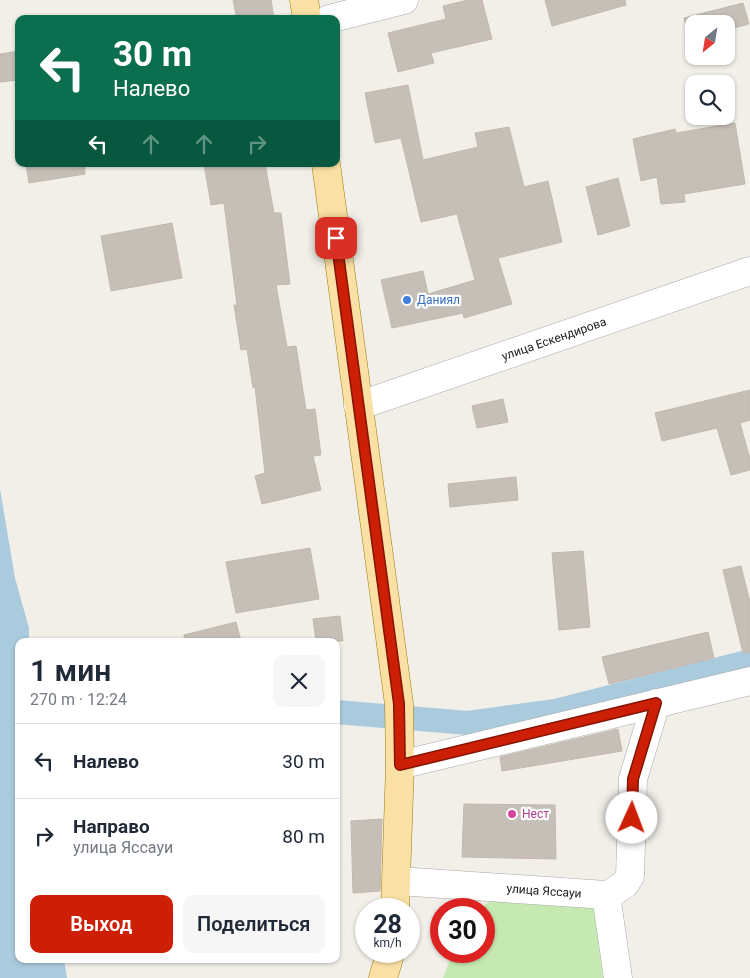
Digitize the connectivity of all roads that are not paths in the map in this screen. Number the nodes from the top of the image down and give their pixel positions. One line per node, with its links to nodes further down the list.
1 (304, 0): 3 (main road)
2 (404, 0): 4 (street)
3 (306, 15)
4 (340, 16)
5 (326, 167): 7 (main road)
6 (750, 271): 7 (street, улица Ескендирова)
7 (358, 406): 10 (main road)
8 (750, 681): 9 (street)
9 (656, 703): 10 (street); 12 (street)
10 (400, 765): 11 (main road)
11 (398, 881): 12 (street, улица Яссауи); 13 (main road)
12 (606, 896): 16 (street)
13 (396, 898)
14 (387, 963): 15 (main road)
15 (383, 978)
16 (618, 978)

